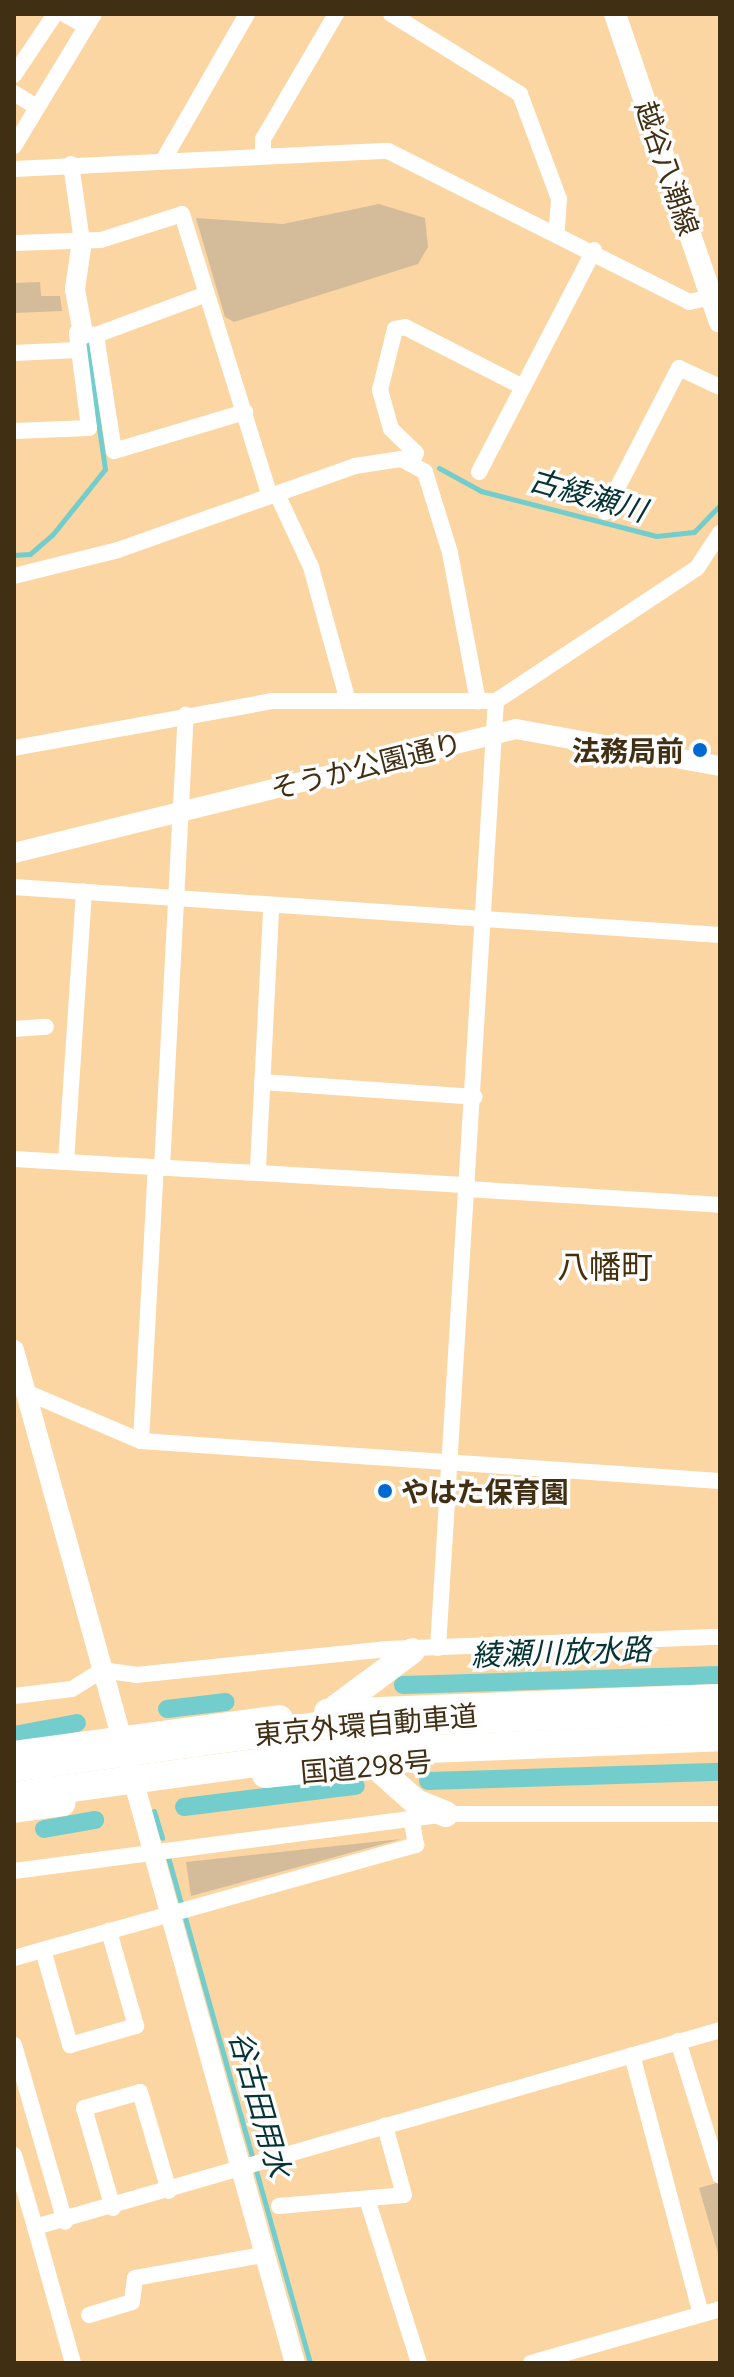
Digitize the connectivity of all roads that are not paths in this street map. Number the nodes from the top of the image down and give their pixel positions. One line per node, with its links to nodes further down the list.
1 (55, 14): 8 (street)
2 (64, 14): 7 (street)
3 (247, 14): 13 (street)
4 (336, 14): 12 (street)
5 (391, 14): 16 (street)
6 (615, 14): 21 (main road, 越谷八潮線)
7 (90, 20): 10 (street)
8 (14, 75)
9 (14, 93): 10 (street)
10 (36, 107): 11 (street)
11 (14, 146)
12 (263, 155): 13 (street); 16 (street)
13 (164, 159): 14 (street)
14 (71, 164): 15 (street); 17 (street)
15 (14, 169)
16 (557, 231): 19 (street)
17 (82, 241): 18 (street); 20 (street); 23 (street)
18 (14, 243)
19 (594, 250): 21 (street); 25 (street)
20 (207, 294): 23 (street); 27 (street)
21 (712, 297): 22 (main road, 越谷八潮線)
22 (720, 322)
23 (85, 340): 24 (street); 27 (street); 28 (street)
24 (14, 353)
25 (523, 387): 29 (street); 30 (street)
26 (720, 387): 32 (street)
27 (245, 412): 31 (street)
28 (14, 431)
29 (411, 464): 31 (street); 36 (street)
30 (479, 472)
31 (274, 495): 34 (street); 35 (street)
32 (605, 512)
33 (720, 533): 37 (street)
34 (14, 576)
35 (348, 701): 36 (street); 38 (street)
36 (478, 701): 37 (street)
37 (496, 701): 39 (street)
38 (186, 715): 40 (street); 42 (street)
39 (499, 732): 41 (street, そうか公園通り); 42 (street, そうか公園通り); 48 (street)
40 (14, 748)
41 (720, 766)
42 (181, 811): 43 (street, そうか公園通り); 46 (street)
43 (14, 853)
44 (14, 887): 45 (street)
45 (84, 892): 46 (street); 55 (street)
46 (179, 900): 47 (street); 56 (street)
47 (271, 909): 48 (street); 52 (street)
48 (487, 920): 49 (street); 53 (street)
49 (720, 935)
50 (46, 1027): 51 (street)
51 (14, 1029)
52 (262, 1082): 53 (street); 57 (street)
53 (474, 1097): 58 (street)
54 (14, 1159): 55 (street)
55 (66, 1162): 56 (street)
56 (159, 1168): 57 (street); 62 (street)
57 (258, 1168): 58 (street)
58 (468, 1187): 59 (street); 63 (street)
59 (720, 1205)
60 (14, 1350): 61 (street)
61 (23, 1396): 62 (street); 67 (street)
62 (141, 1441): 63 (street)
63 (451, 1462): 64 (street); 66 (street)
64 (720, 1481)
65 (720, 1637): 66 (street)
66 (425, 1649): 67 (street); 71 (highway)
67 (102, 1670): 68 (street); 72 (street)
68 (14, 1696)
69 (720, 1697): 71 (highway, 国道298号)
70 (720, 1710): 77 (highway, 東京外環自動車道)
71 (330, 1712): 72 (highway, 国道298号)
72 (120, 1737): 75 (highway, 国道298号); 78 (street)
73 (720, 1737): 79 (highway, 東京外環自動車道)
74 (720, 1751): 76 (highway, 国道298号)
75 (14, 1754)
76 (372, 1763): 78 (highway, 国道298号); 81 (highway)
77 (14, 1768)
78 (134, 1792): 80 (highway, 国道298号); 84 (street)
79 (14, 1796)
80 (14, 1810)
81 (446, 1814): 82 (street); 83 (street)
82 (720, 1814)
83 (411, 1818): 84 (street); 86 (street)
84 (149, 1849): 85 (street); 86 (street)
85 (14, 1871)
86 (165, 1914): 87 (street); 96 (street)
87 (109, 1931): 88 (street); 88 (street)
88 (43, 1950): 89 (street)
89 (15, 1956)
90 (720, 2030): 91 (street)
91 (678, 2041): 93 (street); 97 (street)
92 (14, 2045): 102 (street)
93 (632, 2055): 94 (street); 106 (street)
94 (385, 2126): 96 (street); 99 (street)
95 (14, 2155): 103 (street)
96 (240, 2171): 98 (street); 104 (street)
97 (720, 2176)
98 (169, 2191): 101 (street); 101 (street)
99 (367, 2199): 100 (street); 110 (street)
100 (279, 2206)
101 (113, 2208): 102 (street)
102 (65, 2222): 103 (street)
103 (35, 2227): 108 (street)
104 (263, 2255): 107 (street); 109 (street)
105 (720, 2309): 106 (street)
106 (701, 2314): 111 (street)
107 (89, 2315)
108 (73, 2363)
109 (295, 2363)
110 (419, 2363)
111 (531, 2363)

